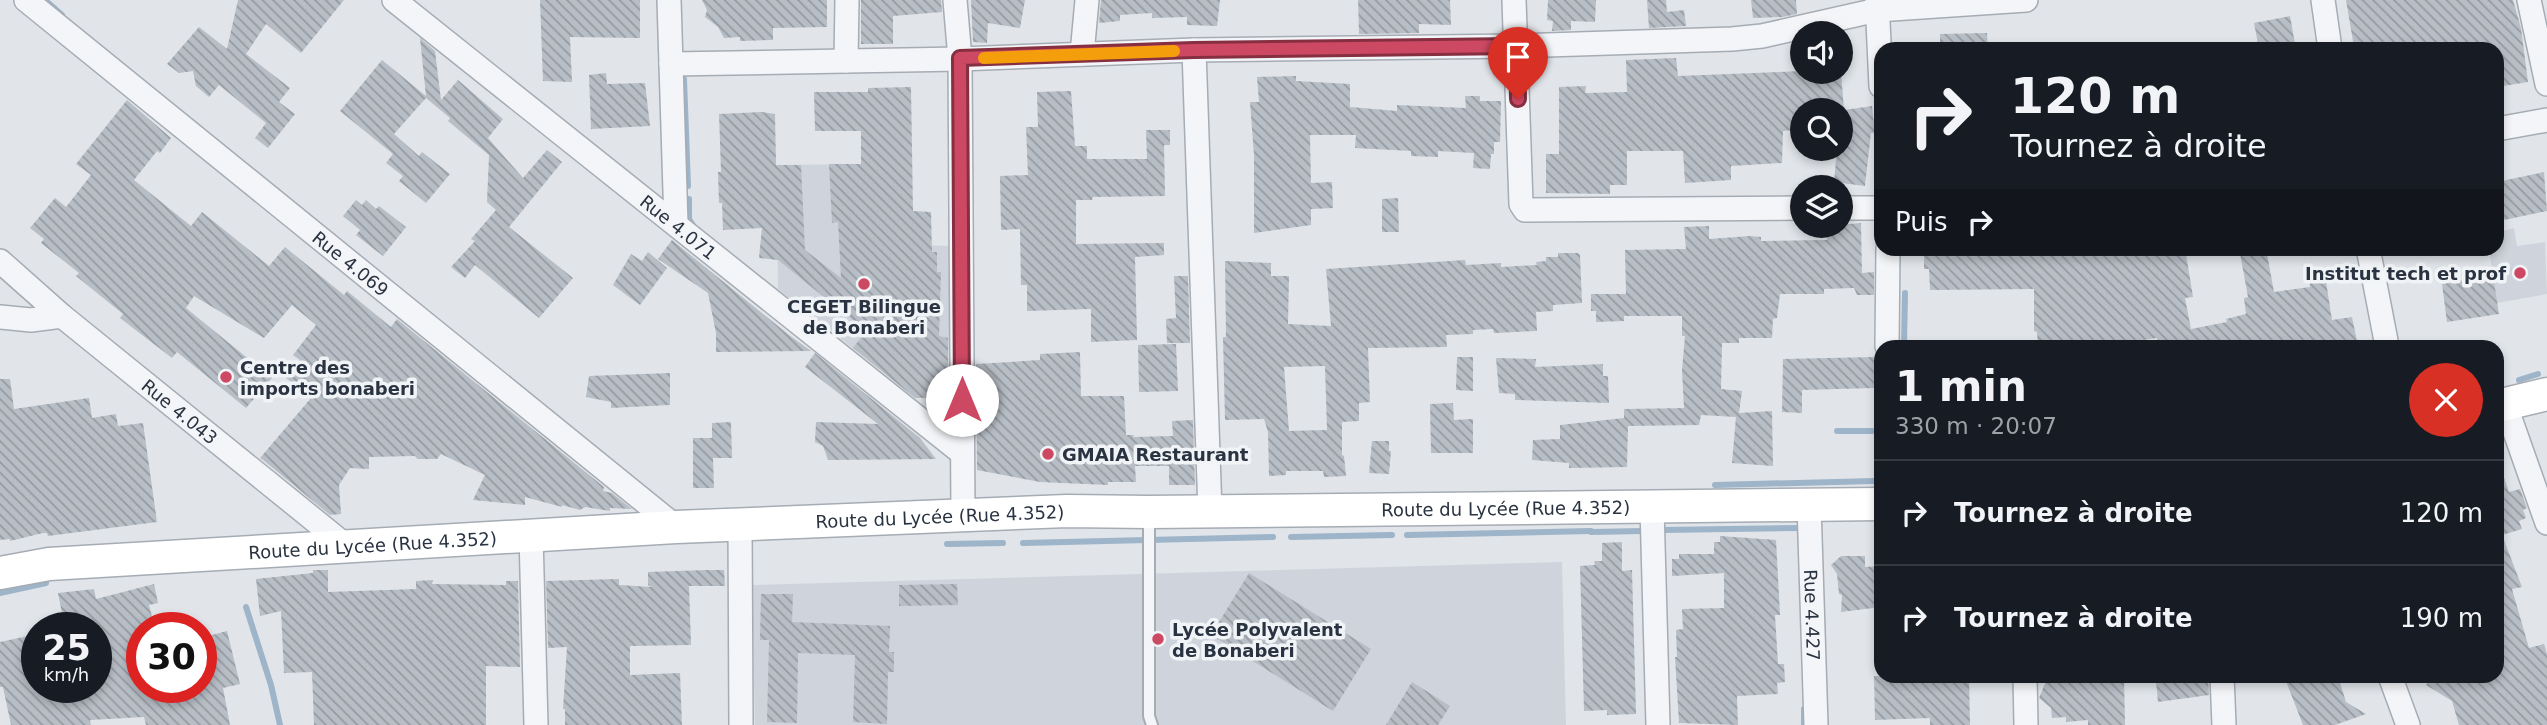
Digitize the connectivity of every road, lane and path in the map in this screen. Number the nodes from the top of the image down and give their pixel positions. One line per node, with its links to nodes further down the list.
1 (26, 0): 46 (street, Rue 4.069)
2 (394, 0): 26 (street, Rue 4.071)
3 (669, 0): 19 (street)
4 (847, 0): 18 (street)
5 (955, 0): 17 (street)
6 (1087, 0): 16 (street)
7 (1514, 0): 14 (street)
8 (2026, 0): 11 (street)
9 (2323, 0): 13 (street)
10 (2529, 0): 20 (street)
11 (1877, 5): 12 (street); 14 (street)
12 (1879, 42)
13 (2329, 42)
14 (1517, 46): 15 (street); 23 (street)
15 (1194, 50): 16 (street); 42 (street)
16 (1082, 54): 17 (street)
17 (960, 58): 18 (street); 37 (street)
18 (846, 61): 19 (street)
19 (671, 64): 26 (street)
20 (2547, 84)
21 (2547, 120): 22 (street)
22 (2504, 128)
23 (1790, 208)
24 (1853, 208): 25 (street)
25 (1874, 208)
26 (677, 224): 37 (street, Rue 4.071)
27 (1888, 256): 32 (street)
28 (2370, 256): 33 (street)
29 (0, 261): 30 (street, Rue 4.043)
30 (62, 316): 31 (street); 48 (street, Rue 4.043)
31 (0, 317)
32 (1887, 340)
33 (2387, 340)
34 (2547, 394): 35 (main road)
35 (2504, 404)
36 (2504, 413): 44 (street)
37 (962, 453): 43 (street)
38 (1874, 504): 39 (main road, Route du Lycée (Rue 4.352))
39 (1809, 505): 40 (main road, Route du Lycée (Rue 4.352)); 57 (street, Rue 4.427)
40 (1652, 508): 42 (main road, Route du Lycée (Rue 4.352)); 56 (street)
41 (1149, 512): 42 (main road, Route du Lycée (Rue 4.352)); 43 (main road, Route du Lycée (Rue 4.352)); 55 (lane)
42 (1210, 512)
43 (963, 514): 45 (main road, Route du Lycée (Rue 4.352))
44 (2547, 523)
45 (740, 524): 46 (main road, Route du Lycée (Rue 4.352)); 54 (street)
46 (676, 527): 47 (main road, Route du Lycée (Rue 4.352))
47 (531, 535): 48 (main road, Route du Lycée (Rue 4.352)); 53 (street)
48 (345, 545): 49 (main road, Route du Lycée (Rue 4.352))
49 (0, 573)
50 (2025, 683): 58 (street)
51 (2222, 683): 59 (street)
52 (2393, 683): 60 (street)
53 (537, 725)
54 (741, 725)
55 (1152, 725)
56 (1658, 725)
57 (1816, 725)
58 (2026, 725)
59 (2224, 725)
60 (2408, 725)

